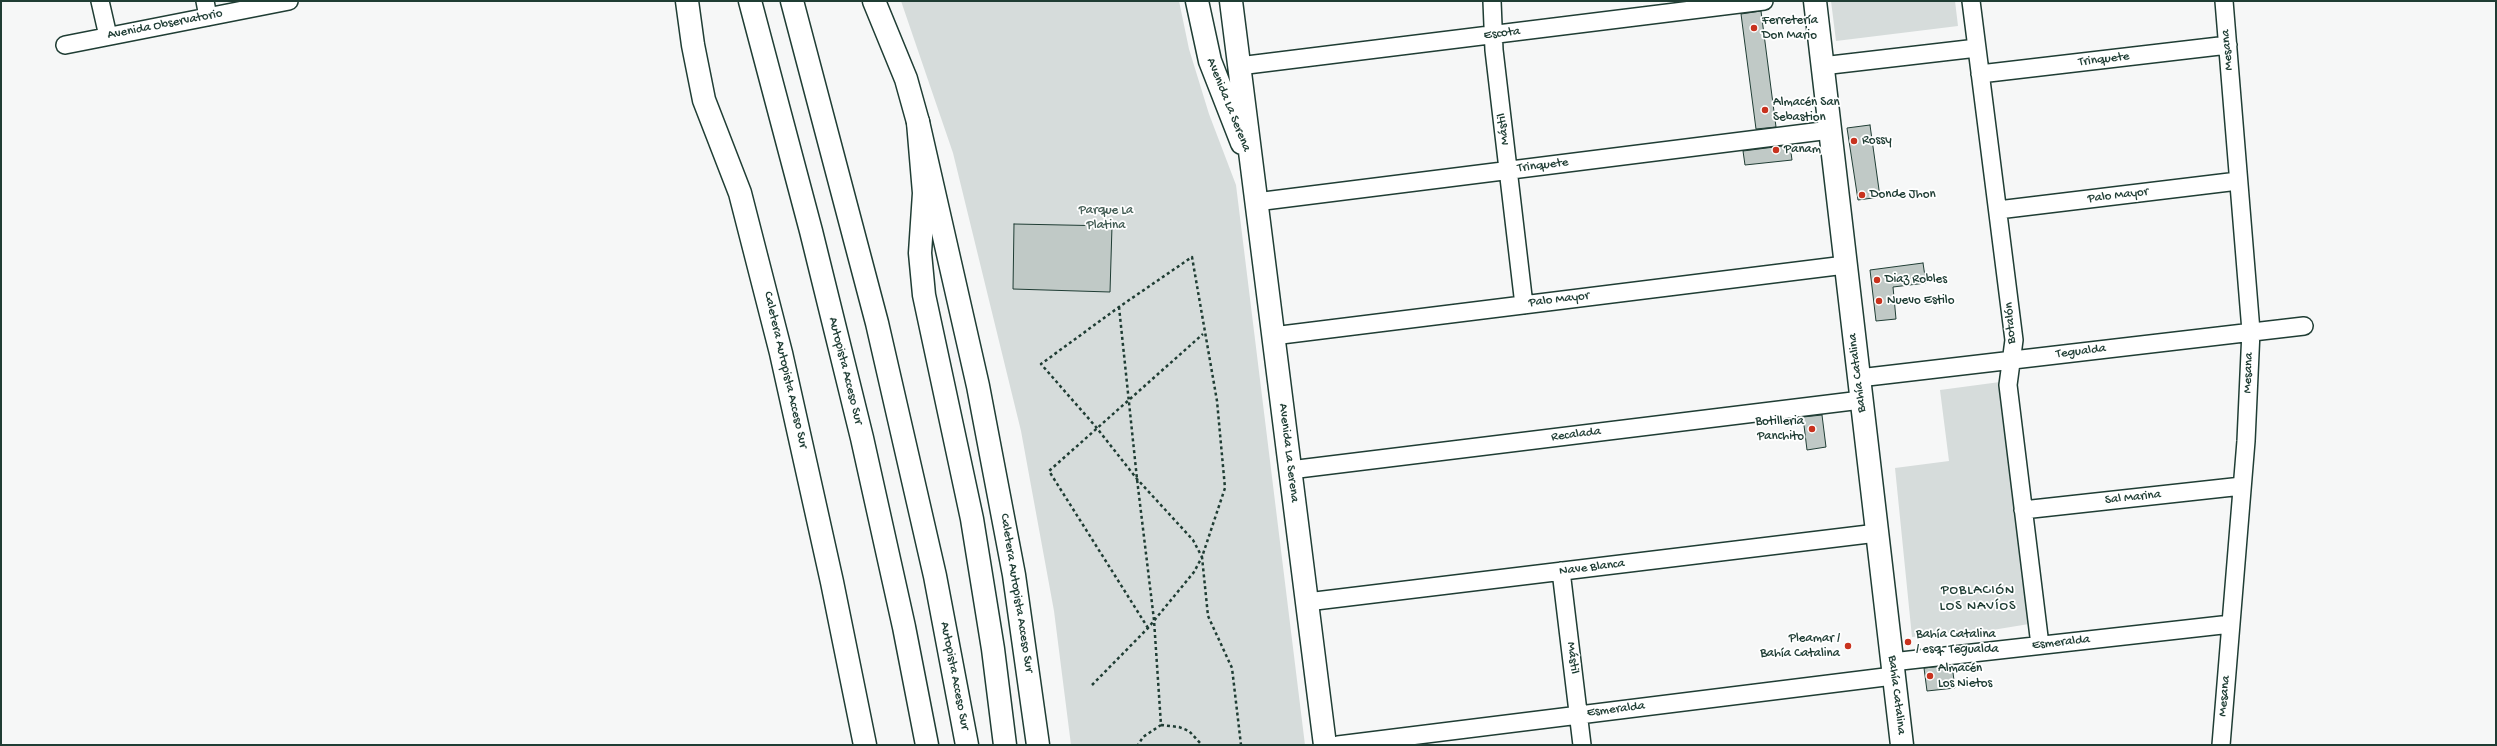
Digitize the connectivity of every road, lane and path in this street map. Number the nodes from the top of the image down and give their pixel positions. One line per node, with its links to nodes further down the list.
1 (100, 1): 16 (street)
2 (289, 1): 14 (street, Avenida Observatorio)
3 (687, 1): 58 (main road, Caletera Autopista Acceso Sur)
4 (750, 1): 59 (main road, Autopista Acceso Sur)
5 (792, 1): 60 (main road, Autopista Acceso Sur)
6 (874, 1): 23 (main road, Caletera Autopista Acceso Sur)
7 (1197, 1): 25 (main road, Avenida La Serena)
8 (1231, 1): 20 (main road, Avenida La Serena)
9 (1492, 1): 15 (street, Mástil)
10 (1764, 1): 15 (street, Escota)
11 (1814, 1): 21 (main road, Bahía Catalina)
12 (1971, 1): 19 (street, Botalón)
13 (2224, 1): 18 (street, Mesana)
14 (207, 9): 16 (street, Avenida Observatorio)
15 (1494, 35): 20 (street, Escota); 26 (street, Mástil)
16 (108, 36): 17 (street, Avenida Observatorio)
17 (65, 45)
18 (2228, 45): 22 (street, Trinquete); 27 (street, Mesana)
19 (1977, 48): 21 (street); 22 (street, Botalón)
20 (1239, 66): 25 (main road, Avenida La Serena)
21 (1822, 66): 24 (main road, Bahía Catalina)
22 (1980, 74): 29 (street, Botalón)
23 (918, 122): 61 (main road); 62 (main road, Caletera Autopista Acceso Sur)
24 (1830, 130): 26 (street, Trinquete); 30 (main road, Bahía Catalina)
25 (1251, 162): 28 (main road, Avenida La Serena)
26 (1508, 170): 28 (street, Trinquete); 31 (street, Mástil)
27 (2238, 181): 29 (street, Palo Mayor); 34 (street, Mesana)
28 (1256, 202): 36 (main road, Avenida La Serena)
29 (1998, 210): 37 (street, Botalón)
30 (1845, 265): 31 (street, Palo Mayor); 38 (main road, Bahía Catalina)
31 (1524, 305): 36 (street, Palo Mayor)
32 (1119, 307): 35 (path); 39 (path); 41 (path)
33 (2304, 326): 34 (street, Tegualda)
34 (2252, 330): 37 (street, Tegualda); 44 (street, Mesana)
35 (1204, 334): 39 (path); 47 (path)
36 (1273, 336): 42 (main road, Avenida La Serena)
37 (2011, 360): 38 (street, Tegualda); 45 (street, Botalón)
38 (1859, 378): 40 (main road, Bahía Catalina)
39 (1129, 399): 41 (path); 43 (path)
40 (1861, 400): 42 (street, Recalada); 46 (main road, Bahía Catalina)
41 (1096, 428): 43 (path); 52 (path)
42 (1290, 470): 49 (main road, Avenida La Serena)
43 (1137, 479): 47 (path); 50 (path)
44 (2242, 486): 45 (street, Sal Marina); 51 (street, Mesana)
45 (2023, 510): 53 (street, Botalón)
46 (1877, 533): 48 (street, Nave Blanca); 54 (main road, Bahía Catalina)
47 (1202, 557): 50 (path); 65 (path)
48 (1561, 571): 49 (street, Nave Blanca); 56 (street, Mástil)
49 (1307, 602): 66 (main road, Avenida La Serena)
50 (1154, 620): 52 (path); 57 (path)
51 (2231, 624): 53 (street, Esmeralda); 70 (street, Mesana)
52 (1148, 628): 55 (path)
53 (2040, 645): 54 (street, Esmeralda)
54 (1893, 669): 56 (street, Esmeralda); 69 (main road, Bahía Catalina)
55 (1092, 685)
56 (1579, 715): 67 (street, Esmeralda); 68 (street, Mástil)
57 (1161, 725): 63 (path); 64 (path)
58 (865, 745)
59 (927, 745)
60 (967, 745)
61 (1005, 745)
62 (1038, 745)
63 (1138, 745)
64 (1202, 745)
65 (1241, 745)
66 (1325, 745)
67 (1338, 745)
68 (1582, 745)
69 (1902, 745)
70 (2221, 745)

